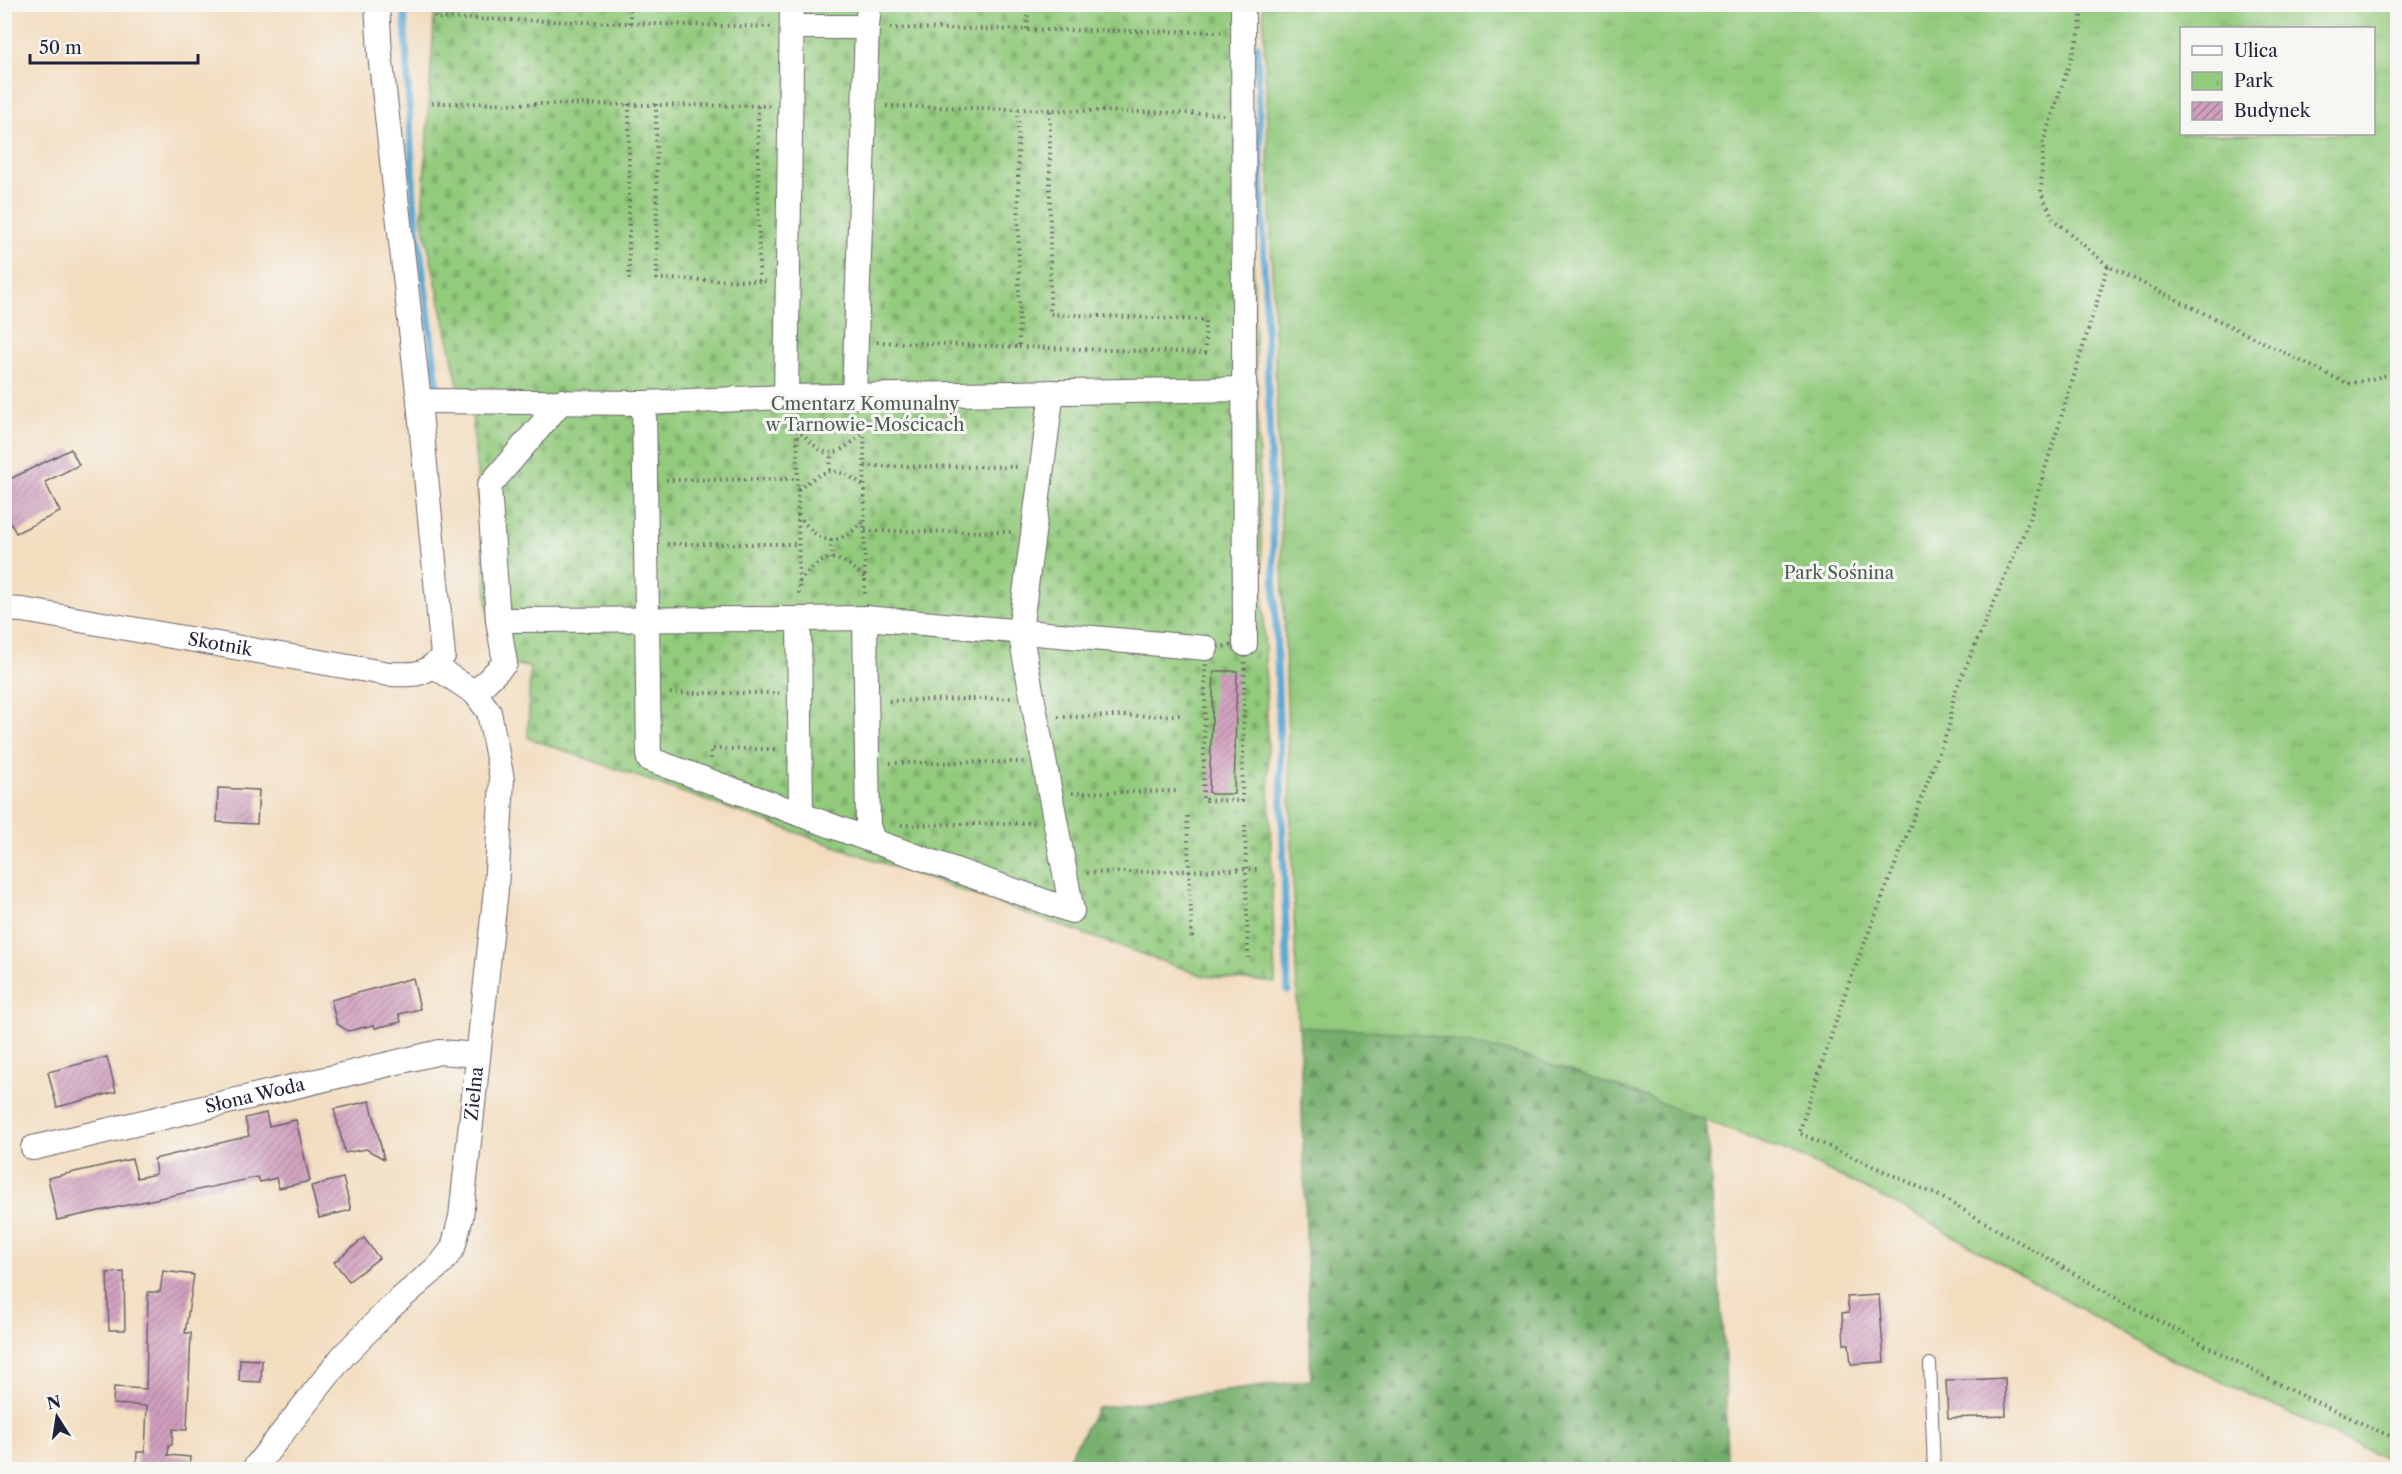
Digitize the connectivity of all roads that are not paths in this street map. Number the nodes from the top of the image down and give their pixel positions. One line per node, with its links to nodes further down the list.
1 (377, 4): 9 (street)
2 (1243, 4): 5 (street)
3 (792, 16): 4 (street); 8 (street)
4 (868, 16): 7 (street)
5 (1245, 389): 6 (street); 18 (street)
6 (1052, 392): 7 (street); 17 (street)
7 (859, 396): 8 (street)
8 (791, 397): 11 (street)
9 (419, 401): 10 (street); 20 (street)
10 (562, 401): 11 (street); 15 (street)
11 (644, 403): 16 (street)
12 (4, 609): 20 (street, Skotnik)
13 (866, 618): 14 (street); 17 (street); 23 (street)
14 (799, 619): 16 (street); 22 (street)
15 (498, 620): 16 (street); 21 (street)
16 (646, 621): 22 (street)
17 (1020, 631): 19 (street); 23 (street)
18 (1245, 644)
19 (1206, 648)
20 (434, 666): 21 (street, Zielna)
21 (474, 693): 24 (street, Zielna)
22 (801, 815): 23 (street)
23 (870, 833)
24 (478, 1055): 25 (street, Słona Woda); 27 (street, Zielna)
25 (33, 1148)
26 (1930, 1364): 28 (lane)
27 (253, 1470)
28 (1934, 1470)

